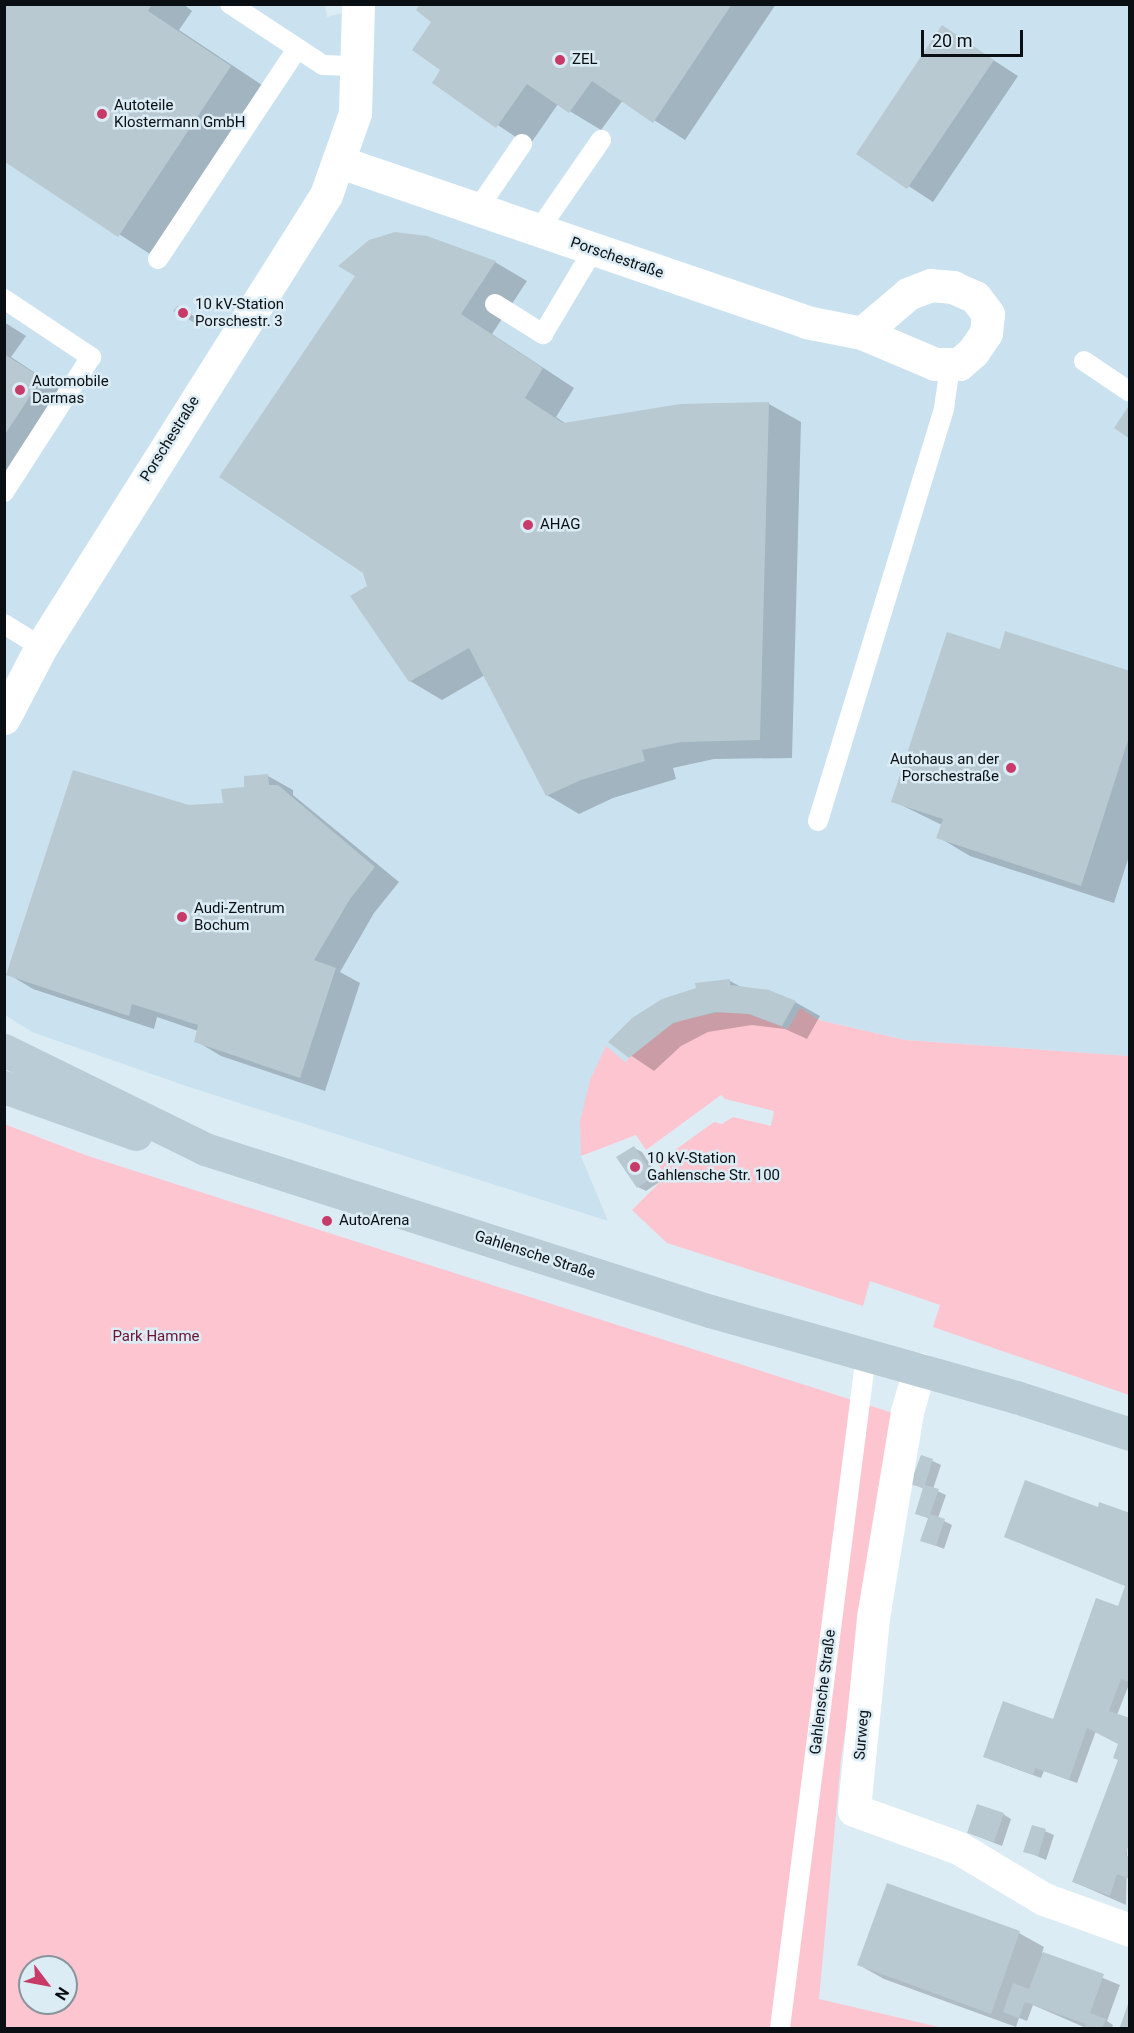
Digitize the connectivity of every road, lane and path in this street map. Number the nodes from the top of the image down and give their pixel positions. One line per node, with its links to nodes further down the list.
1 (230, 4): 3 (lane)
2 (358, 4): 4 (street, Porschestraße)
3 (297, 49): 4 (lane); 11 (lane)
4 (359, 66): 7 (street, Porschestraße)
5 (601, 140): 9 (lane)
6 (522, 144): 8 (lane)
7 (340, 162): 8 (street, Porschestraße); 20 (street, Porschestraße)
8 (477, 210): 9 (street, Porschestraße)
9 (538, 231): 10 (street, Porschestraße)
10 (593, 249): 13 (lane); 14 (street, Porschestraße)
11 (158, 259)
12 (4, 299): 18 (lane)
13 (495, 304)
14 (862, 333): 16 (street, Porschestraße); 16 (street)
15 (1084, 361): 17 (lane)
16 (950, 367): 22 (lane)
17 (1130, 392)
18 (4, 492)
19 (4, 624): 20 (lane)
20 (41, 647): 21 (street, Porschestraße)
21 (4, 718)
22 (818, 820)
23 (4, 1050): 25 (street, Gahlensche Straße)
24 (4, 1088): 25 (street, Gahlensche Straße)
25 (205, 1149): 26 (street, Gahlensche Straße)
26 (866, 1355): 27 (street, Gahlensche Straße); 30 (lane, Gahlensche Straße)
27 (919, 1369): 28 (street, Gahlensche Straße); 29 (street, Surweg)
28 (1130, 1434)
29 (1127, 1923)
30 (780, 2028)

